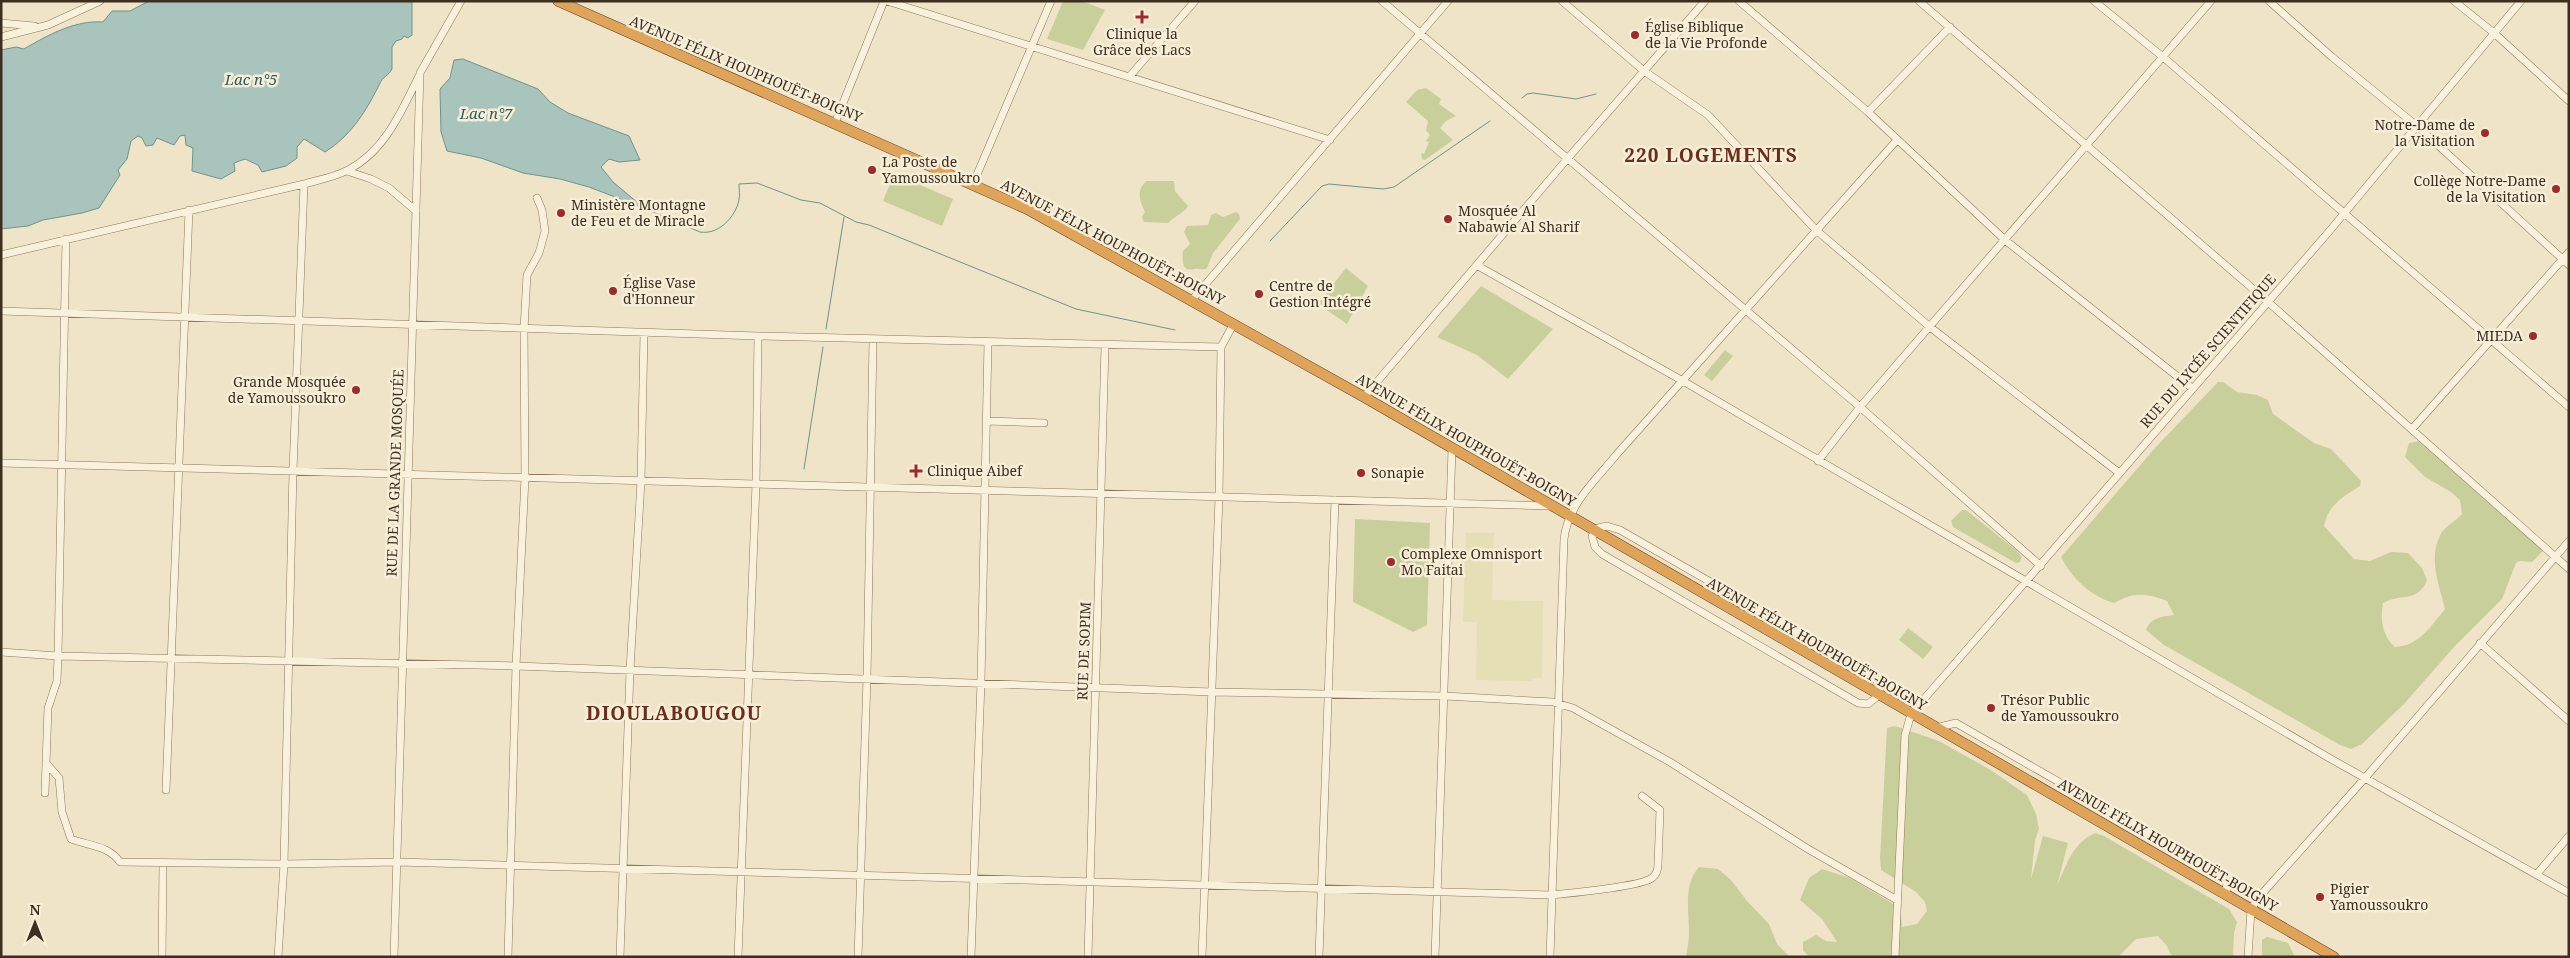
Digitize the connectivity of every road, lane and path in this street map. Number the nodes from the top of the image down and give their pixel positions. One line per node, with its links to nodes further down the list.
1 (100, 1): 19 (street)
2 (461, 1): 27 (street, RUE DE LA GRANDE MOSQUÉE)
3 (558, 1): 31 (highway, AVENUE FÉLIX HOUPHOUËT-BOIGNY)
4 (886, 1): 24 (street); 31 (street)
5 (1051, 1): 24 (street)
6 (1194, 1): 28 (street)
7 (1382, 1): 22 (street)
8 (1448, 1): 22 (street)
9 (1562, 1): 26 (street)
10 (1705, 1): 26 (street)
11 (1739, 1): 30 (street)
12 (1919, 1): 20 (street)
13 (2094, 1): 25 (street)
14 (2211, 1): 25 (street)
15 (2269, 1): 32 (street)
16 (2454, 1): 21 (street)
17 (2521, 1): 21 (street, RUE DU LYCÉE SCIENTIFIQUE)
18 (1, 23): 19 (street)
19 (42, 26): 23 (street)
20 (1950, 27): 30 (street); 35 (street)
21 (2494, 33): 29 (street); 32 (street, RUE DU LYCÉE SCIENTIFIQUE)
22 (1420, 34): 33 (street); 36 (street)
23 (1, 37)
24 (1031, 46): 28 (street); 39 (street)
25 (2163, 57): 35 (street); 43 (street)
26 (1644, 71): 36 (street); 44 (street)
27 (420, 73): 37 (street); 42 (street, RUE DE LA GRANDE MOSQUÉE)
28 (1129, 77): 33 (street)
29 (2569, 101)
30 (1868, 112): 34 (street)
31 (835, 123): 39 (highway, AVENUE FÉLIX HOUPHOUËT-BOIGNY)
32 (2417, 126): 43 (street, RUE DU LYCÉE SCIENTIFIQUE); 49 (street)
33 (1330, 140): 52 (street)
34 (1897, 140): 44 (street); 46 (street)
35 (2086, 146): 46 (street); 53 (street)
36 (1568, 158): 51 (street); 55 (street)
37 (347, 171): 38 (street); 42 (street)
38 (304, 184): 41 (street); 58 (street)
39 (974, 184): 52 (highway, AVENUE FÉLIX HOUPHOUËT-BOIGNY)
40 (537, 198): 62 (street)
41 (188, 210): 45 (street); 57 (street)
42 (416, 211): 60 (street, RUE DE LA GRANDE MOSQUÉE)
43 (2344, 214): 53 (street, RUE DU LYCÉE SCIENTIFIQUE); 66 (street)
44 (1816, 230): 55 (street); 61 (street)
45 (66, 239): 48 (street); 56 (street)
46 (2005, 240): 61 (street); 71 (street)
47 (2569, 252): 49 (street)
48 (1, 255)
49 (2562, 260): 50 (street); 66 (street)
50 (2569, 265)
51 (1478, 266): 70 (street); 72 (street)
52 (1192, 300): 59 (highway, AVENUE FÉLIX HOUPHOUËT-BOIGNY)
53 (2267, 301): 71 (street, RUE DU LYCÉE SCIENTIFIQUE); 77 (street)
54 (1, 311): 56 (street)
55 (1746, 311): 70 (street); 73 (street)
56 (64, 314): 57 (street); 81 (street)
57 (184, 317): 58 (street); 82 (street)
58 (299, 321): 60 (street); 83 (street)
59 (1234, 323): 69 (street); 72 (highway, AVENUE FÉLIX HOUPHOUËT-BOIGNY)
60 (413, 325): 62 (street); 85 (street, RUE DE LA GRANDE MOSQUÉE)
61 (1930, 327): 73 (street); 84 (street)
62 (524, 329): 63 (street); 86 (street)
63 (644, 333): 64 (street); 87 (street)
64 (758, 336): 65 (street); 88 (street)
65 (873, 340): 67 (street); 89 (street)
66 (2490, 340): 74 (street); 77 (street)
67 (988, 342): 68 (street); 75 (street)
68 (1105, 346): 69 (street); 91 (street, RUE DE SOPIM)
69 (1222, 347): 92 (street)
70 (1683, 381): 79 (street); 96 (street)
71 (2192, 388): 84 (street, RUE DU LYCÉE SCIENTIFIQUE)
72 (1364, 397): 78 (highway, AVENUE FÉLIX HOUPHOUËT-BOIGNY)
73 (1860, 407): 79 (street); 100 (street)
74 (2569, 407)
75 (987, 421): 76 (street); 90 (street)
76 (1044, 423)
77 (2412, 429): 99 (street)
78 (1452, 449): 94 (street); 95 (highway, AVENUE FÉLIX HOUPHOUËT-BOIGNY)
79 (1818, 461): 102 (street)
80 (1, 463): 81 (street)
81 (61, 465): 82 (street); 105 (street)
82 (178, 468): 83 (street); 106 (street)
83 (293, 471): 85 (street); 107 (street)
84 (2118, 472): 100 (street, RUE DU LYCÉE SCIENTIFIQUE)
85 (407, 474): 86 (street); 108 (street, RUE DE LA GRANDE MOSQUÉE)
86 (525, 478): 87 (street); 109 (street)
87 (641, 481): 88 (street); 110 (street)
88 (756, 484): 89 (street); 111 (street)
89 (870, 487): 90 (street); 112 (street)
90 (985, 490): 91 (street); 113 (street)
91 (1101, 494): 92 (street); 114 (street, RUE DE SOPIM)
92 (1219, 497): 93 (street); 115 (street)
93 (1335, 500): 94 (street); 116 (street)
94 (1451, 503): 95 (street); 117 (street)
95 (1552, 506): 96 (highway, AVENUE FÉLIX HOUPHOUËT-BOIGNY)
96 (1569, 515): 97 (highway, AVENUE FÉLIX HOUPHOUËT-BOIGNY); 119 (street)
97 (1594, 531): 118 (highway, AVENUE FÉLIX HOUPHOUËT-BOIGNY); 118 (street); 118 (street)
98 (2569, 541): 99 (street)
99 (2555, 556): 101 (street); 103 (street)
100 (2041, 566): 102 (street, RUE DU LYCÉE SCIENTIFIQUE)
101 (2569, 569)
102 (2026, 583): 120 (street, RUE DU LYCÉE SCIENTIFIQUE); 124 (street)
103 (2480, 643): 121 (street); 124 (street)
104 (1, 652): 105 (street)
105 (58, 656): 106 (street); 123 (street)
106 (173, 659): 107 (street); 125 (street)
107 (289, 662): 108 (street); 131 (street)
108 (402, 665): 109 (street); 129 (street, RUE DE LA GRANDE MOSQUÉE)
109 (516, 666): 110 (street); 132 (street)
110 (630, 670): 111 (street); 133 (street)
111 (750, 674): 112 (street); 134 (street)
112 (867, 678): 113 (street); 135 (street)
113 (981, 682): 114 (street); 137 (street)
114 (1096, 686): 115 (street); 138 (street, RUE DE SOPIM)
115 (1212, 692): 116 (street); 139 (street)
116 (1329, 694): 117 (street); 140 (street)
117 (1445, 696): 119 (street); 141 (street)
118 (1878, 696): 120 (highway, AVENUE FÉLIX HOUPHOUËT-BOIGNY)
119 (1559, 703): 143 (street); 145 (street)
120 (1911, 714): 122 (highway, AVENUE FÉLIX HOUPHOUËT-BOIGNY); 145 (street)
121 (2569, 721)
122 (1936, 728): 144 (highway, AVENUE FÉLIX HOUPHOUËT-BOIGNY); 144 (street)
123 (46, 762): 126 (street); 130 (street)
124 (2366, 778): 136 (street); 146 (street)
125 (166, 790)
126 (45, 793)
127 (1642, 796): 143 (street)
128 (2569, 836): 136 (street)
129 (398, 862): 131 (street); 132 (street); 149 (street, RUE DE LA GRANDE MOSQUÉE)
130 (163, 864): 131 (street); 147 (street)
131 (284, 864): 148 (street)
132 (510, 865): 133 (street); 150 (street)
133 (622, 868): 134 (street); 151 (street)
134 (741, 871): 135 (street); 152 (street)
135 (861, 874): 137 (street); 153 (street)
136 (2537, 874): 142 (street)
137 (973, 877): 138 (street); 154 (street)
138 (1089, 880): 139 (street); 155 (street, RUE DE SOPIM)
139 (1203, 885): 140 (street); 156 (street)
140 (1322, 888): 141 (street); 157 (street)
141 (1436, 892): 143 (street); 158 (street)
142 (2569, 893)
143 (1551, 895): 159 (street)
144 (2226, 895): 146 (highway, AVENUE FÉLIX HOUPHOUËT-BOIGNY)
145 (1897, 900): 160 (street)
146 (2251, 908): 161 (street); 162 (highway, AVENUE FÉLIX HOUPHOUËT-BOIGNY)
147 (162, 957)
148 (278, 957)
149 (394, 957)
150 (508, 957)
151 (620, 957)
152 (738, 957)
153 (858, 957)
154 (971, 957)
155 (1088, 957)
156 (1202, 957)
157 (1319, 957)
158 (1435, 957)
159 (1550, 957)
160 (1895, 957)
161 (2248, 957)
162 (2334, 957)

